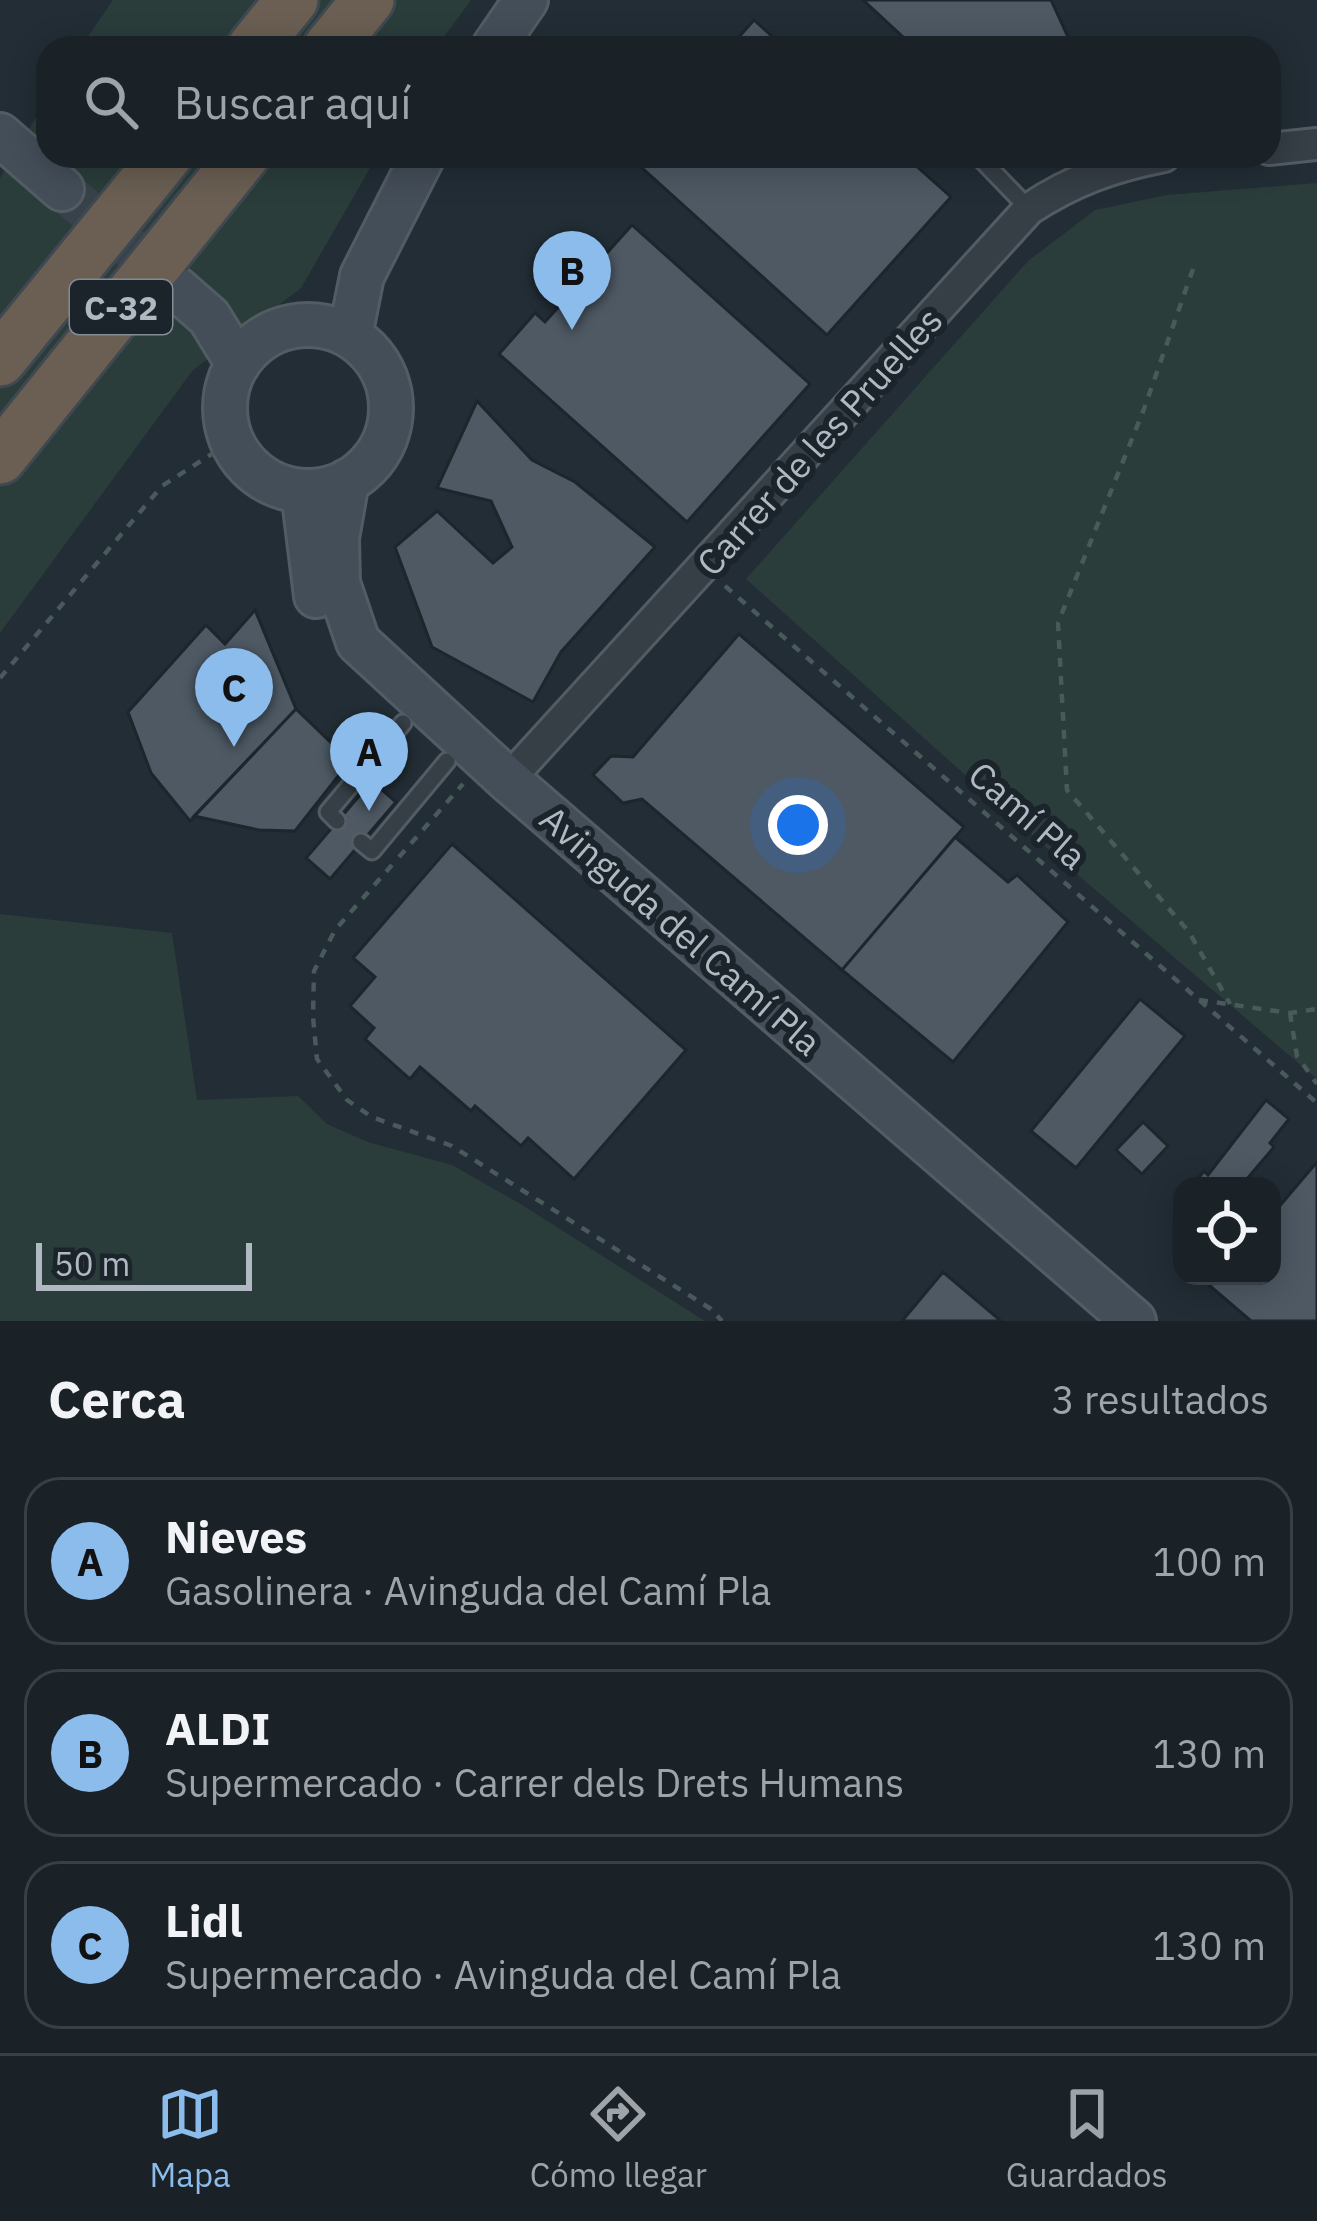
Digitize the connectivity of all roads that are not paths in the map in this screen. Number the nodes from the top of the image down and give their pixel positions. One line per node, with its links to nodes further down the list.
1 (292, 0): 4 (highway)
2 (368, 0): 5 (highway)
3 (526, 0): 6 (street)
4 (264, 36)
5 (339, 36)
6 (501, 36)
7 (0, 134): 10 (street)
8 (1317, 143): 9 (street)
9 (1281, 148)
10 (36, 165)
11 (39, 168): 17 (street)
12 (156, 168): 22 (highway, C-32)
13 (233, 168): 23 (highway, C-32)
14 (416, 168): 20 (street)
15 (990, 168): 18 (lane)
16 (1107, 168): 18 (street, Carrer de les Pruelles)
17 (62, 188)
18 (1029, 209): 27 (street, Carrer de les Pruelles)
19 (177, 289): 21 (street)
20 (330, 330): 21 (street); 24 (street)
21 (251, 351): 25 (street)
22 (0, 360)
23 (0, 458)
24 (347, 481): 25 (street); 27 (street, Avinguda del Camí Pla)
25 (303, 490): 26 (street, Avinguda del Camí Pla)
26 (403, 723): 27 (street, Avinguda del Camí Pla); 28 (lane)
27 (474, 774): 29 (lane); 30 (street, Avinguda del Camí Pla); 31 (street, Avinguda del Camí Pla)
28 (338, 820)
29 (361, 842)
30 (1096, 1321)
31 (1134, 1321)

